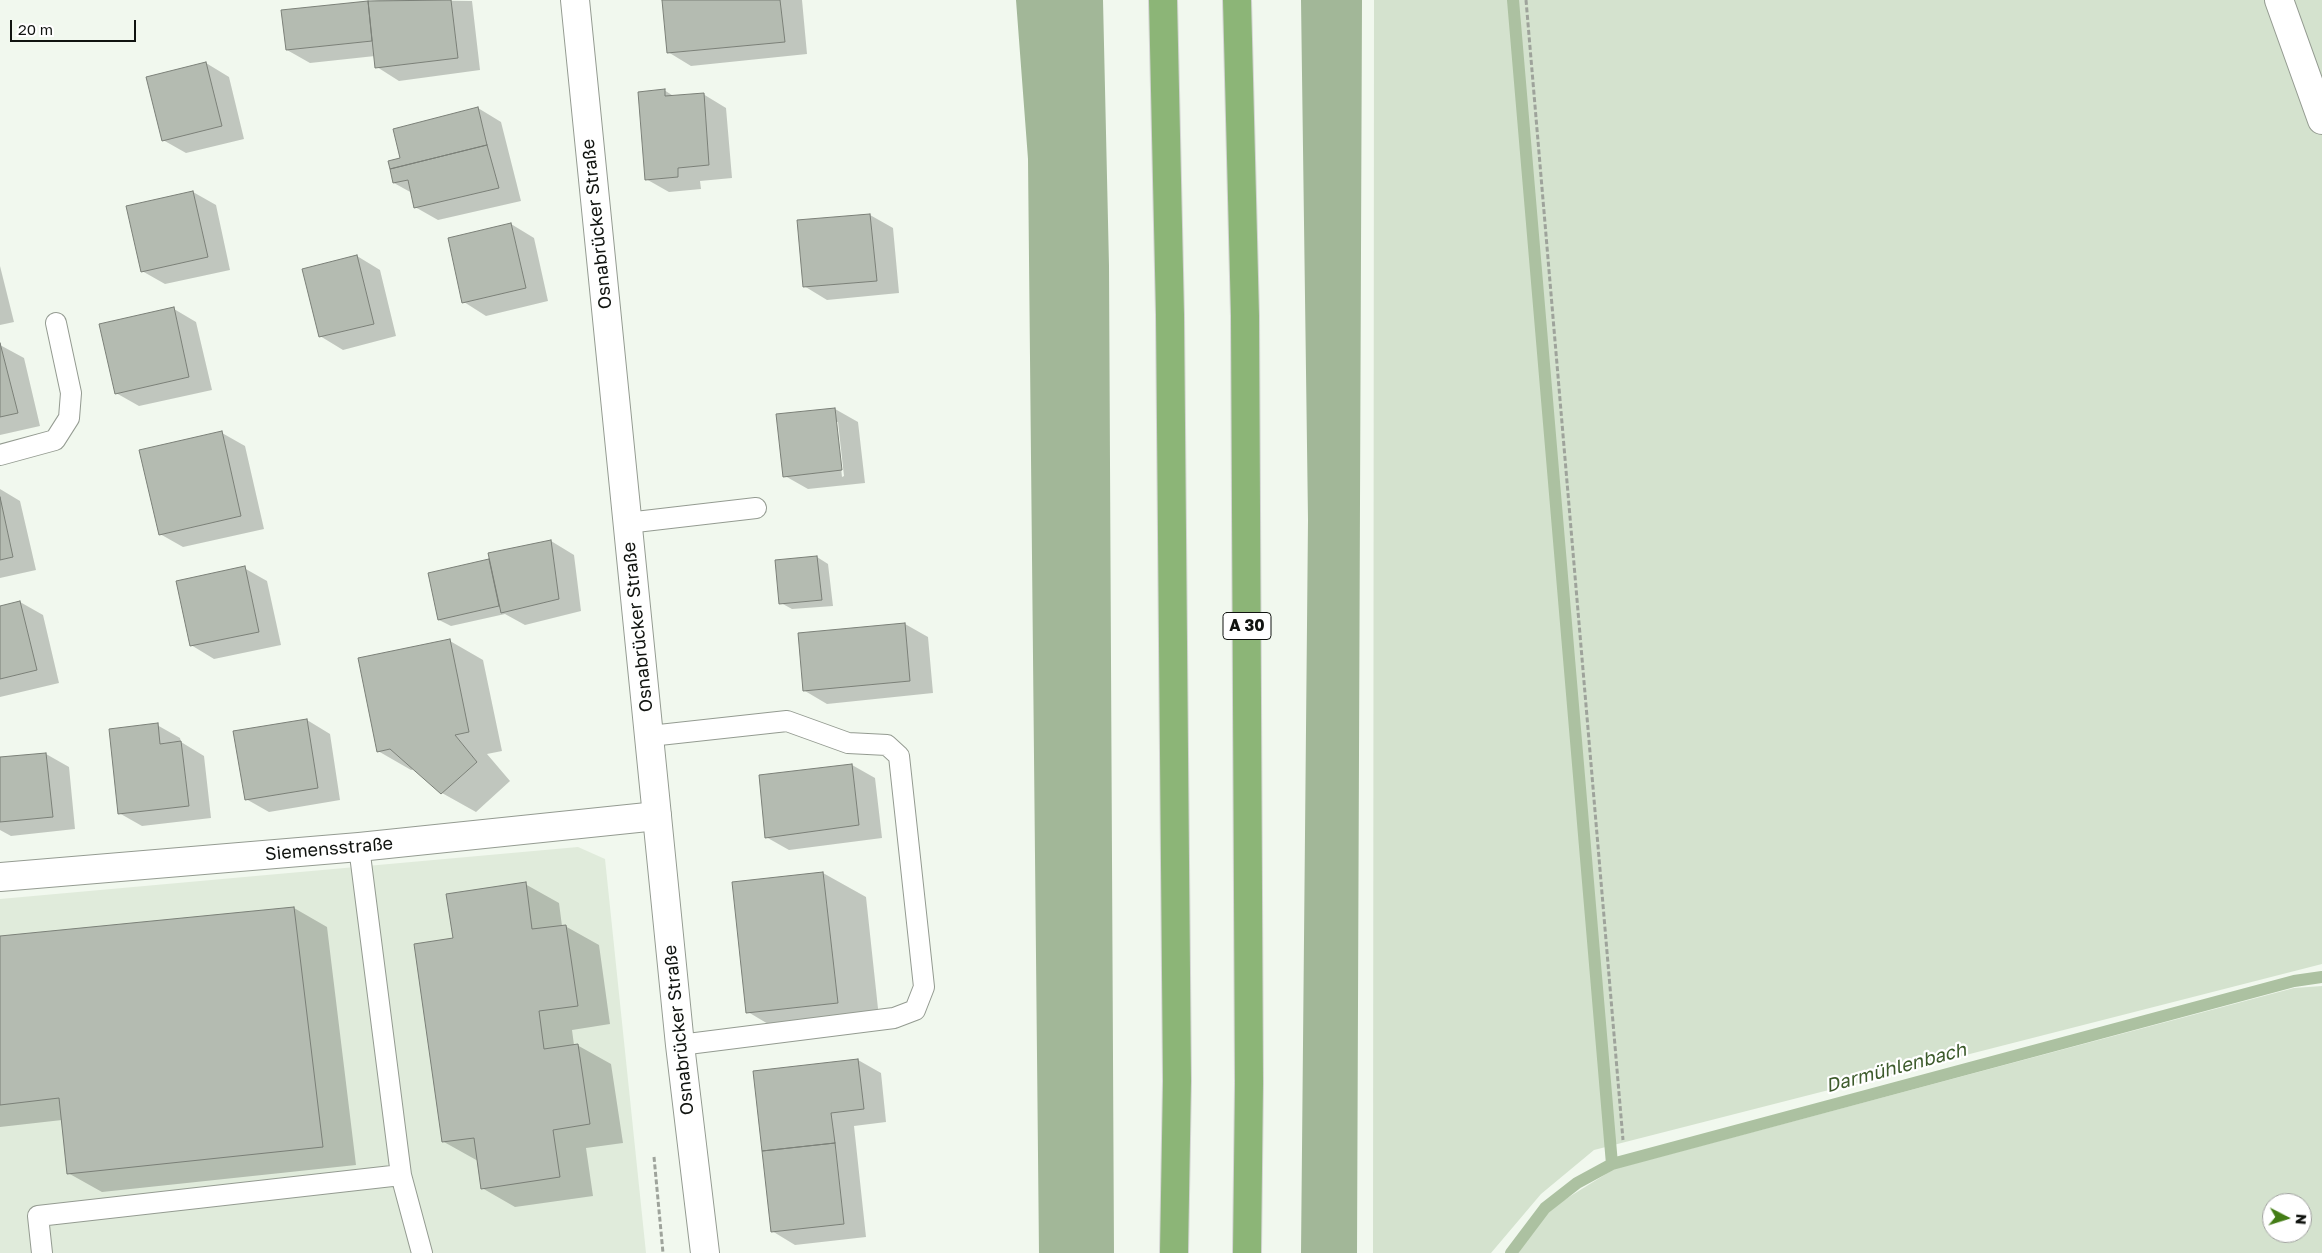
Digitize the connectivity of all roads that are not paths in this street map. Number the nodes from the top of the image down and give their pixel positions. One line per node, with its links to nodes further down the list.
1 (575, 0): 9 (main road, Osnabrücker Straße)
2 (1162, 0): 19 (highway)
3 (1237, 0): 20 (highway, A 30)
4 (2279, 0): 5 (main road)
5 (2322, 120)
6 (56, 323): 7 (lane)
7 (0, 455)
8 (756, 508): 9 (lane)
9 (628, 523): 10 (main road, Osnabrücker Straße)
10 (650, 736): 11 (main road, Osnabrücker Straße); 14 (lane)
11 (657, 816): 12 (main road, Siemensstraße); 14 (main road, Osnabrücker Straße)
12 (359, 847): 13 (main road, Siemensstraße); 15 (lane)
13 (0, 876)
14 (680, 1045): 18 (main road, Osnabrücker Straße)
15 (401, 1175): 16 (lane); 17 (lane)
16 (42, 1253)
17 (422, 1253)
18 (705, 1253)
19 (1174, 1253)
20 (1247, 1253)

